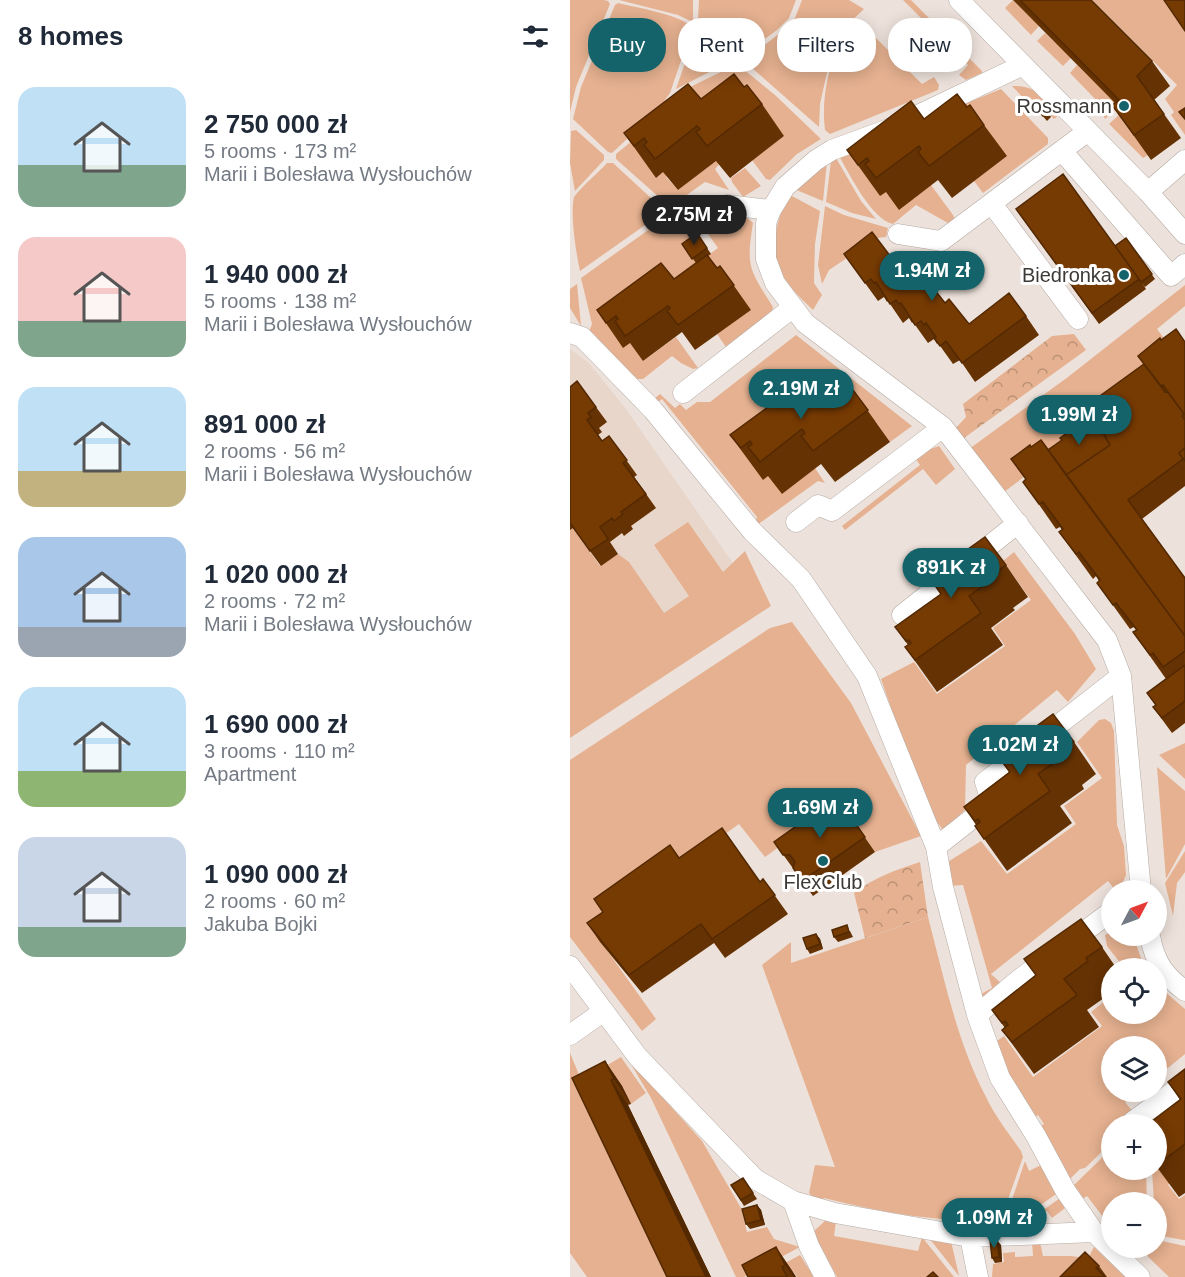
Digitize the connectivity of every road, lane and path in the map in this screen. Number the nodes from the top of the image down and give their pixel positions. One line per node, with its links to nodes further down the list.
1 (960, 0): 2 (street)
2 (1023, 65): 3 (street); 8 (street)
3 (1088, 131): 4 (street); 6 (street)
4 (1062, 151): 7 (street); 12 (street)
5 (1185, 160): 6 (street)
6 (1148, 192): 11 (street)
7 (992, 204): 10 (street); 14 (street)
8 (771, 210): 9 (street); 13 (street)
9 (700, 213)
10 (898, 234)
11 (1185, 234)
12 (1185, 264)
13 (792, 308): 16 (street); 17 (street)
14 (1078, 319)
15 (570, 333): 22 (street)
16 (682, 393)
17 (943, 427): 18 (street); 19 (street)
18 (796, 522)
19 (1018, 523): 20 (street); 21 (street)
20 (902, 615)
21 (1121, 676): 22 (street); 23 (street)
22 (936, 847): 29 (street)
23 (1140, 880)
24 (1101, 919): 29 (street)
25 (1153, 946): 27 (street)
26 (570, 966): 28 (street)
27 (1185, 991)
28 (604, 1011): 30 (street); 33 (street)
29 (977, 1015): 34 (street)
30 (570, 1035)
31 (1185, 1083): 32 (street)
32 (1143, 1114)
33 (794, 1201): 35 (street); 36 (street)
34 (1094, 1232): 35 (street); 38 (street)
35 (970, 1237): 37 (street)
36 (825, 1277)
37 (978, 1277)
38 (1140, 1277)

